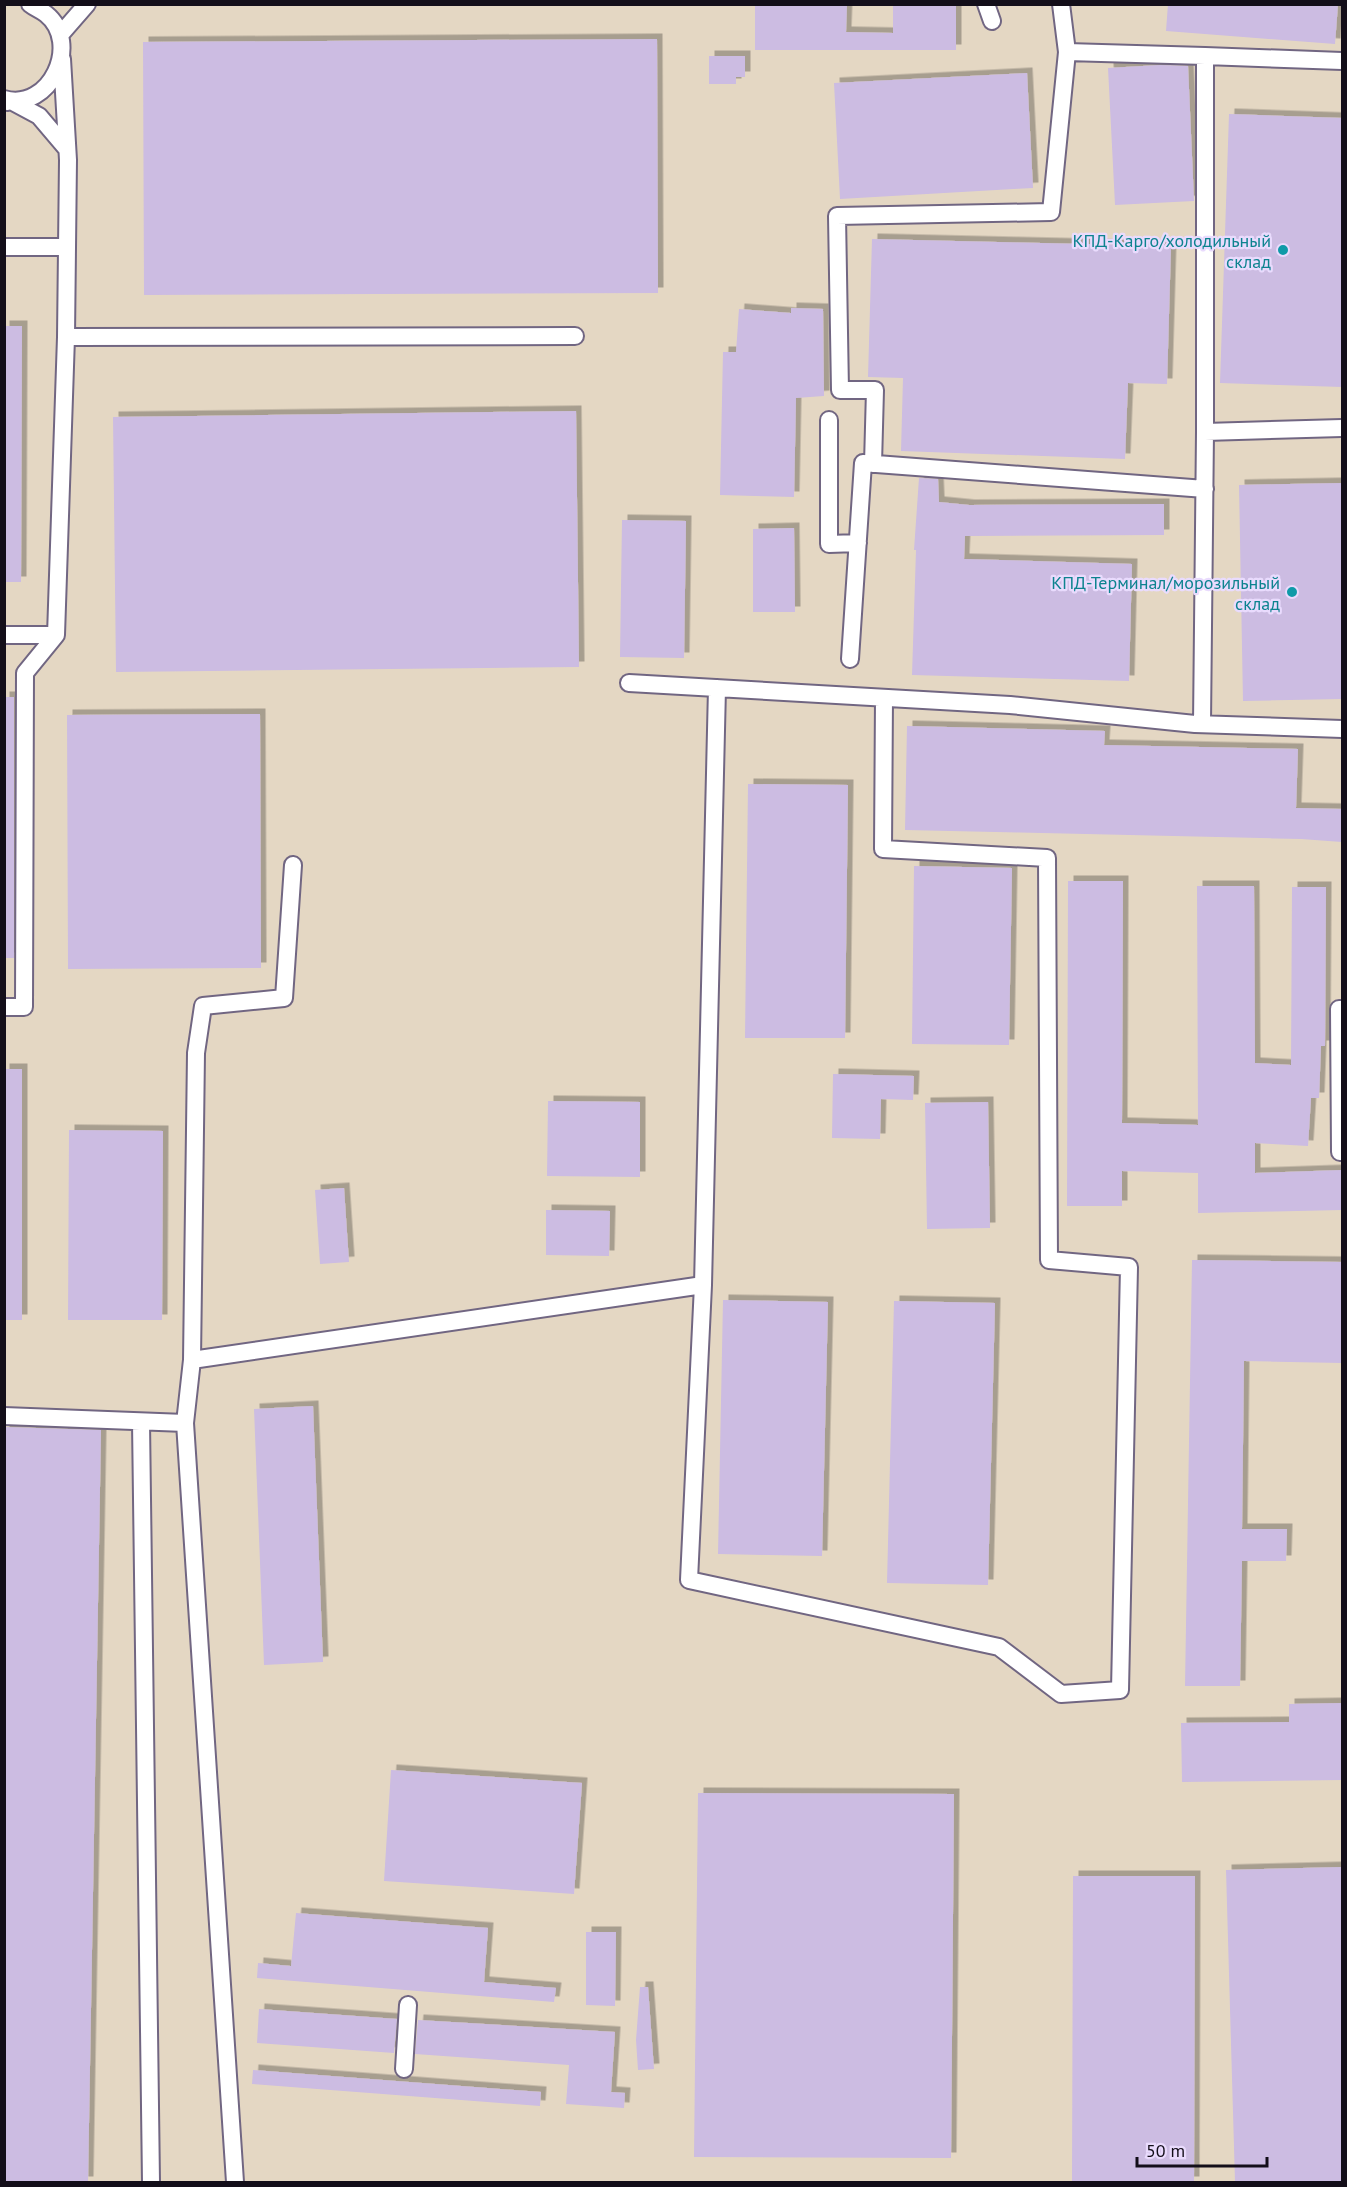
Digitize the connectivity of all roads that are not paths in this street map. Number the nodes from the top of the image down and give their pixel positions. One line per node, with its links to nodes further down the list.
1 (30, 4): 6 (lane)
2 (87, 4): 6 (lane)
3 (986, 4): 5 (lane)
4 (1061, 4): 7 (lane)
5 (992, 21)
6 (60, 35): 9 (lane)
7 (1066, 52): 8 (lane); 20 (lane)
8 (1205, 56): 10 (lane); 19 (lane)
9 (62, 59): 11 (lane); 12 (lane)
10 (1342, 61)
11 (7, 101): 12 (lane)
12 (67, 149): 14 (lane)
13 (4, 247): 14 (lane)
14 (66, 247): 16 (lane)
15 (575, 336): 16 (lane)
16 (66, 337): 24 (lane)
17 (829, 420): 22 (lane)
18 (1342, 428): 19 (lane)
19 (1205, 432): 21 (lane)
20 (873, 464): 21 (lane); 22 (lane)
21 (1205, 489): 29 (lane)
22 (858, 543): 25 (lane)
23 (4, 635): 24 (lane)
24 (56, 635): 32 (lane)
25 (850, 659)
26 (629, 683): 27 (lane)
27 (717, 688): 28 (lane); 35 (lane)
28 (884, 698): 29 (lane); 35 (lane)
29 (1202, 724): 30 (lane)
30 (1342, 729)
31 (293, 865): 36 (lane)
32 (4, 1006)
33 (1342, 1009): 34 (lane)
34 (1342, 1152)
35 (703, 1285): 36 (lane)
36 (192, 1360): 39 (lane)
37 (4, 1416): 38 (lane)
38 (141, 1422): 39 (lane); 42 (lane)
39 (184, 1423): 43 (lane)
40 (408, 2005): 41 (lane)
41 (404, 2069)
42 (151, 2182)
43 (235, 2182)

